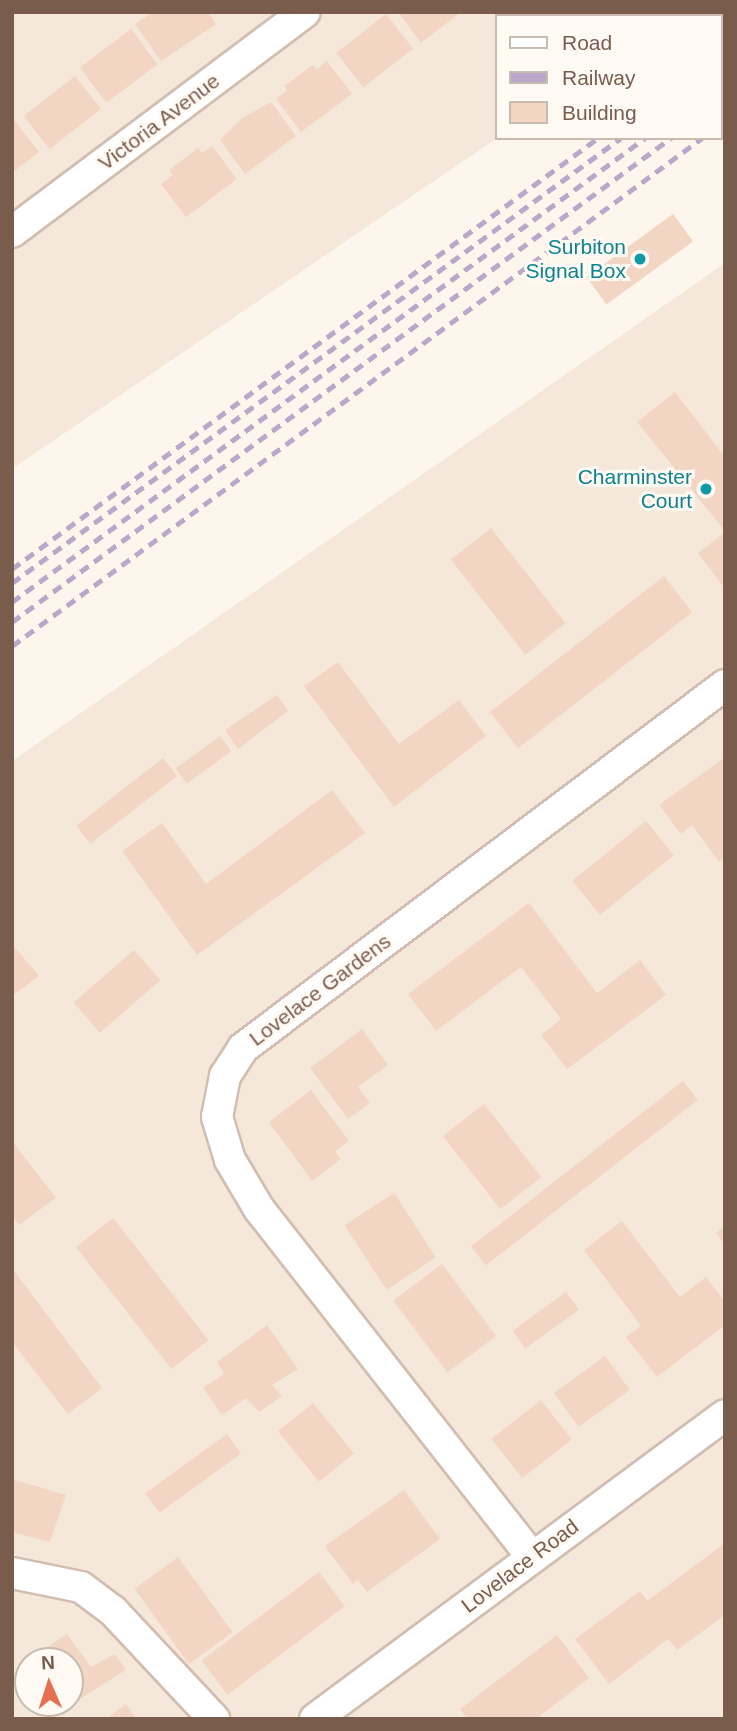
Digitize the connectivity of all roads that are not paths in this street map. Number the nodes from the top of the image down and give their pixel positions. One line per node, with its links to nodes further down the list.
1 (306, 12): 2 (street, Victoria Avenue)
2 (12, 232)
3 (725, 685): 5 (street, Lovelace Gardens)
4 (725, 1415): 5 (street, Lovelace Road)
5 (532, 1557): 8 (street, Lovelace Road)
6 (12, 1573): 7 (street)
7 (214, 1719)
8 (315, 1719)

